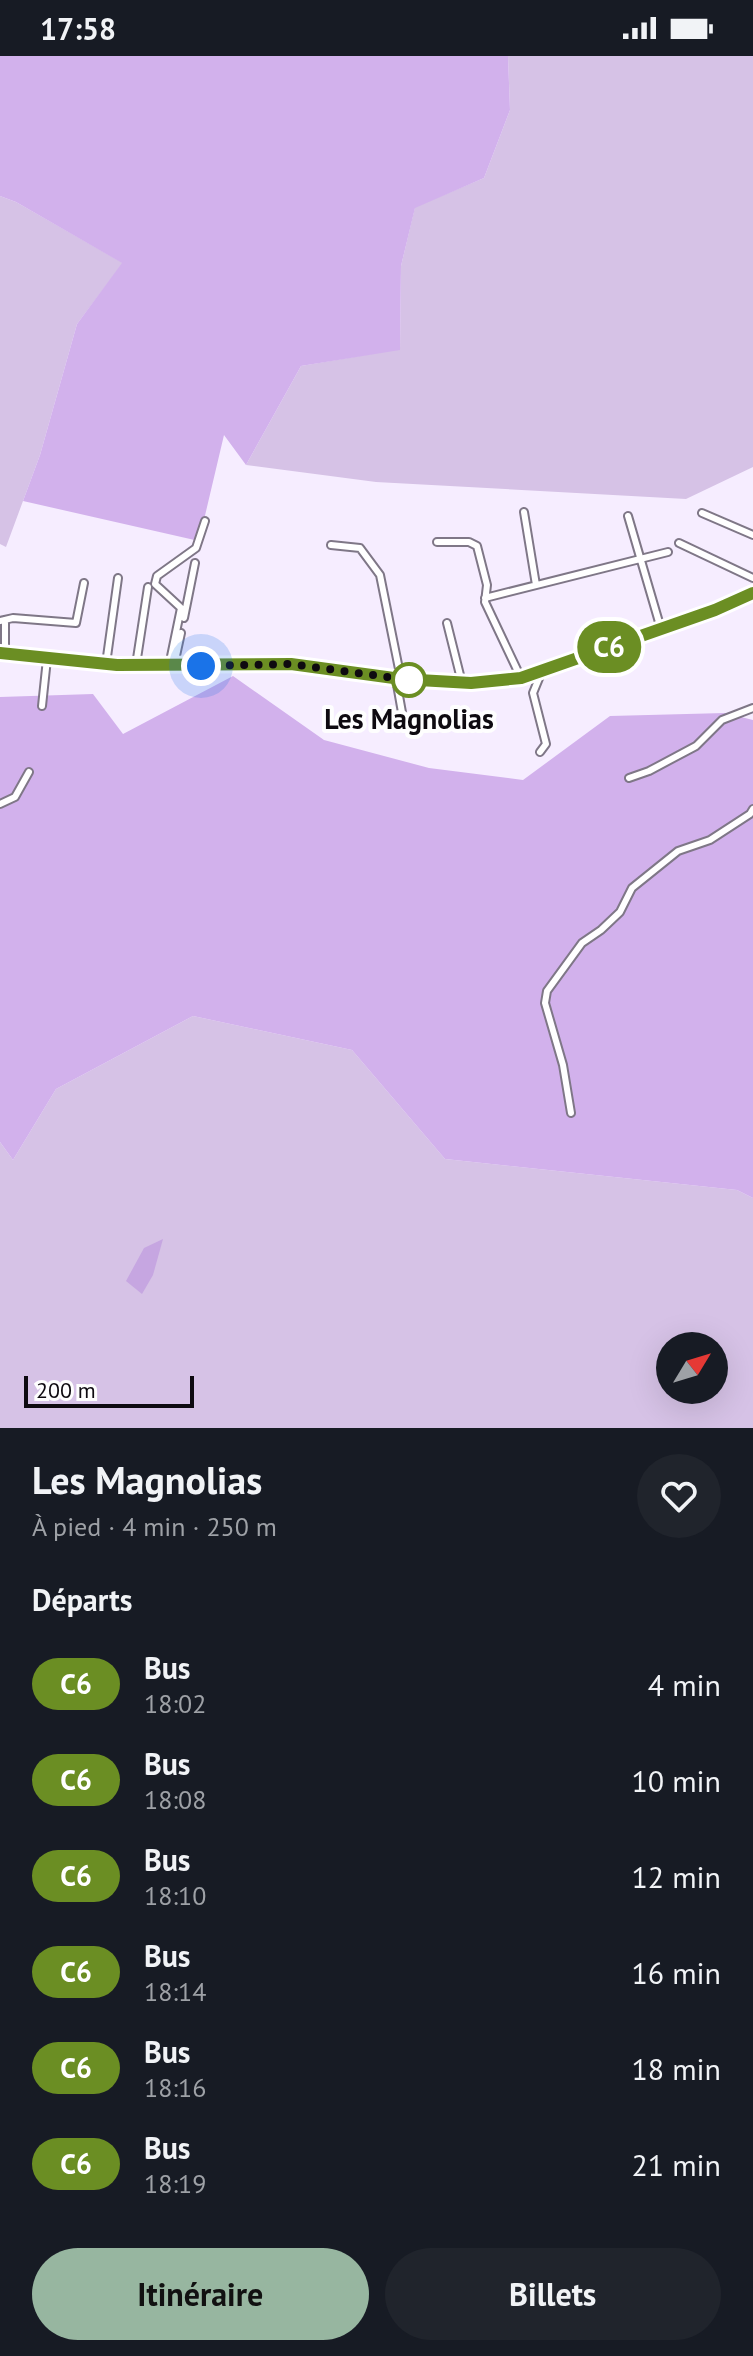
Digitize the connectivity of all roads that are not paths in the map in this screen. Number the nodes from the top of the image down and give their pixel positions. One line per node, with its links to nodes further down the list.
1 (524, 512): 15 (street)
2 (702, 513): 5 (street)
3 (628, 516): 10 (street)
4 (205, 521): 26 (street)
5 (753, 535)
6 (437, 542): 18 (street)
7 (679, 543): 13 (street)
8 (331, 545): 29 (street)
9 (668, 552): 10 (street)
10 (640, 560): 15 (street); 21 (street)
11 (195, 563): 26 (street)
12 (118, 578): 24 (street)
13 (753, 578)
14 (84, 583): 19 (street)
15 (536, 585): 18 (street)
16 (148, 587): 25 (street)
17 (753, 593): 21 (street)
18 (485, 598): 28 (street)
19 (2, 621): 22 (street)
20 (447, 623): 30 (street)
21 (661, 629): 27 (street)
22 (3, 653): 23 (street)
23 (47, 659): 24 (street); 31 (street)
24 (106, 664): 25 (street)
25 (136, 665): 26 (street)
26 (172, 666): 29 (street)
27 (542, 671): 28 (street); 34 (street)
28 (521, 678): 30 (street)
29 (398, 679): 30 (street); 33 (street)
30 (462, 683)
31 (42, 706)
32 (753, 708): 36 (street)
33 (403, 718)
34 (540, 752)
35 (29, 772): 37 (street)
36 (629, 778)
37 (0, 804)
38 (753, 809): 39 (street)
39 (571, 1113)

